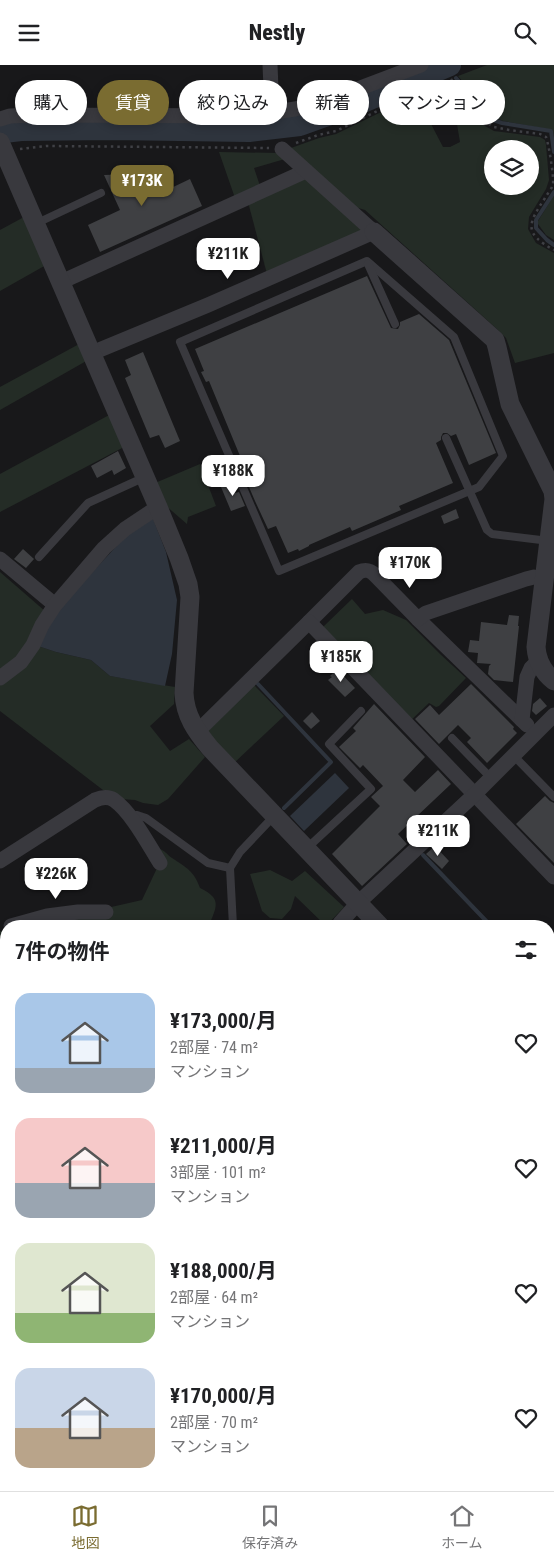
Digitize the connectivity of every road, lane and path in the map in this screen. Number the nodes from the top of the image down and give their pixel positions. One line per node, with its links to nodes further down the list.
1 (270, 65): 4 (street)
2 (421, 65): 5 (street)
3 (451, 79): 15 (path)
4 (271, 80)
5 (287, 110)
6 (379, 110): 10 (path)
7 (179, 116): 8 (street)
8 (0, 119)
9 (2, 148): 10 (path); 13 (street)
10 (282, 149): 11 (street)
11 (306, 171): 14 (street); 17 (street)
12 (101, 193): 13 (lane)
13 (35, 223): 17 (street)
14 (374, 232): 19 (street); 24 (street)
15 (554, 250)
16 (367, 261): 18 (lane); 22 (lane); 22 (lane)
17 (61, 281): 19 (street)
18 (395, 324)
19 (92, 353): 21 (street)
20 (446, 438): 22 (lane)
21 (145, 477): 23 (street); 25 (lane)
22 (469, 491): 24 (lane)
23 (158, 507): 28 (street); 37 (street)
24 (549, 541): 27 (street)
25 (40, 557)
26 (0, 559): 28 (street)
27 (544, 579): 29 (street); 31 (street)
28 (55, 605): 32 (street)
29 (418, 619): 30 (street); 36 (street)
30 (309, 622): 37 (street); 42 (street)
31 (538, 661): 33 (street); 36 (street)
32 (0, 678)
33 (554, 681)
34 (361, 711): 46 (lane)
35 (554, 715): 38 (street)
36 (522, 720): 38 (street)
37 (197, 732): 45 (street)
38 (535, 733): 40 (street)
39 (452, 738): 41 (lane)
40 (514, 755): 41 (street); 43 (lane)
41 (491, 778): 42 (street)
42 (474, 795): 50 (street); 51 (street)
43 (554, 797)
44 (129, 816): 47 (street); 48 (street); 49 (lane)
45 (274, 816): 46 (street); 49 (lane)
46 (306, 849): 51 (street)
47 (0, 861)
48 (160, 863)
49 (230, 868): 54 (lane)
50 (554, 877)
51 (358, 903): 55 (street); 56 (street)
52 (106, 912): 53 (street)
53 (33, 920)
54 (233, 920)
55 (343, 920)
56 (374, 920)

